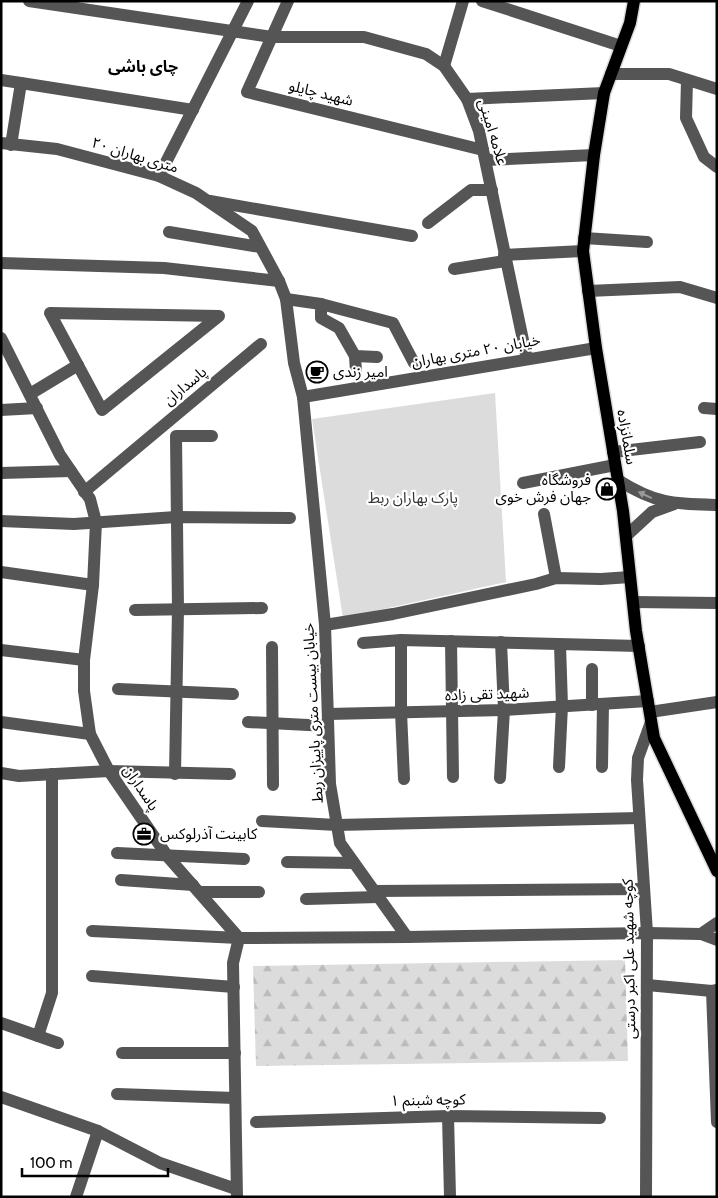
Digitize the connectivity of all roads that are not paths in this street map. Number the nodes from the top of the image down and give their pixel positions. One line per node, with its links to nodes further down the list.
1 (29, 1): 7 (street, علامه امینی)
2 (248, 1): 7 (street)
3 (463, 1): 10 (street)
4 (482, 1): 9 (street)
5 (641, 2): 9 (main road, سلمانزاده)
6 (283, 3): 8 (street, شهید چایلو)
7 (233, 30): 8 (street, علامه امینی); 18 (street)
8 (272, 37): 10 (street, علامه امینی); 20 (street, شهید چایلو)
9 (621, 46): 11 (main road, سلمانزاده)
10 (444, 66): 17 (street, علامه امینی)
11 (611, 74): 13 (street); 16 (main road, سلمانزاده)
12 (1, 80): 14 (street)
13 (687, 80): 15 (street); 22 (street)
14 (21, 83): 18 (street); 19 (street)
15 (717, 89)
16 (604, 93): 17 (street); 21 (main road, سلمانزاده)
17 (467, 98): 20 (street, علامه امینی)
18 (193, 110): 23 (street)
19 (6, 144): 23 (street, ۲۰ متری بهاران)
20 (485, 155): 21 (street); 24 (street, علامه امینی)
21 (594, 156): 29 (main road, سلمانزاده)
22 (717, 167)
23 (159, 176): 25 (street, ۲۰ متری بهاران)
24 (492, 190): 26 (street); 33 (street, علامه امینی)
25 (206, 200): 28 (street); 31 (street, ۲۰ متری بهاران)
26 (428, 223)
27 (169, 232): 31 (street)
28 (412, 236)
29 (584, 238): 30 (street); 32 (main road, سلمانزاده)
30 (647, 242)
31 (260, 247): 36 (street, ۲۰ متری بهاران)
32 (583, 251): 33 (street); 37 (main road, سلمانزاده)
33 (505, 258): 35 (street); 46 (street, علامه امینی)
34 (1, 264): 36 (street)
35 (454, 269)
36 (279, 281): 39 (street, ۲۰ متری بهاران)
37 (588, 291): 38 (street); 43 (main road, سلمانزاده)
38 (717, 298)
39 (286, 299): 40 (street); 51 (street, ۲۰ متری بهاران)
40 (321, 304): 44 (street); 47 (street)
41 (1, 338): 50 (street, پاسداران)
42 (261, 344): 62 (street, پاسداران)
43 (596, 348): 46 (street, خیابان ۲۰ متری بهاران); 56 (main road, سلمانزاده)
44 (354, 356): 45 (street); 49 (street)
45 (377, 357)
46 (527, 359): 51 (street, خیابان ۲۰ متری بهاران)
47 (414, 363)
48 (78, 365): 48 (street); 50 (street)
49 (356, 372)
50 (30, 394): 52 (street, پاسداران)
51 (303, 396): 80 (street, خیابان بیست متری پاییزان ربط)
52 (37, 408): 53 (street); 58 (street, پاسداران)
53 (1, 410)
54 (212, 436): 66 (street)
55 (700, 442): 56 (street)
56 (613, 452): 57 (main road, سلمانزاده)
57 (616, 465): 60 (main road, سلمانزاده); 61 (street)
58 (71, 470): 59 (street); 62 (street, پاسداران)
59 (1, 473)
60 (618, 480): 63 (street, one-way to 60); 70 (main road, سلمانزاده)
61 (523, 483)
62 (84, 492): 69 (street, پاسداران)
63 (674, 504): 64 (street); 70 (street)
64 (717, 505)
65 (544, 514): 73 (street)
66 (176, 518): 67 (street); 69 (street); 78 (street)
67 (290, 518)
68 (1, 521): 69 (street)
69 (96, 522): 74 (street, پاسداران)
70 (626, 536): 72 (main road, سلمانزاده)
71 (1, 572): 74 (street)
72 (630, 577): 73 (street); 75 (main road, سلمانزاده)
73 (556, 578): 80 (street)
74 (93, 585): 89 (street, پاسداران)
75 (633, 602): 76 (street); 86 (main road, سلمانزاده)
76 (717, 603)
77 (262, 608): 78 (street)
78 (178, 609): 79 (street); 92 (street)
79 (135, 610)
80 (325, 625): 101 (street, خیابان بیست متری پاییزان ربط)
81 (401, 640): 82 (street); 84 (street); 99 (street)
82 (451, 641): 83 (street); 98 (street)
83 (501, 642): 85 (street); 97 (street)
84 (363, 643)
85 (560, 645): 86 (street); 96 (street)
86 (639, 646): 100 (main road, سلمانزاده)
87 (272, 647): 104 (street)
88 (1, 650): 89 (street)
89 (84, 660): 105 (street, پاسداران)
90 (592, 669): 95 (street)
91 (118, 689): 92 (street)
92 (177, 692): 93 (street); 111 (street)
93 (233, 694)
94 (717, 702): 100 (street, شهید تقی زاده)
95 (598, 704): 96 (street, شهید تقی زاده); 100 (street, شهید تقی زاده); 106 (street)
96 (562, 706): 97 (street, شهید تقی زاده); 107 (street)
97 (504, 710): 98 (street, شهید تقی زاده); 114 (street)
98 (451, 711): 99 (street, شهید تقی زاده); 113 (street)
99 (401, 712): 101 (street, شهید تقی زاده); 115 (street)
100 (650, 712): 117 (street, کوچه شهید علی اکبر درستی); 120 (main road, سلمانزاده)
101 (328, 720): 104 (street, شهید تقی زاده); 119 (street, خیابان بیست متری پاییزان ربط)
102 (1, 722): 105 (street)
103 (248, 722): 104 (street, شهید تقی زاده)
104 (273, 723): 116 (street)
105 (90, 734): 108 (street, پاسداران)
106 (602, 767)
107 (559, 768)
108 (109, 771): 110 (street); 111 (street); 122 (street, پاسداران)
109 (1, 773): 110 (street)
110 (52, 774): 145 (street)
111 (175, 774): 112 (street)
112 (230, 774)
113 (453, 777)
114 (500, 778)
115 (404, 779)
116 (272, 785)
117 (639, 818): 119 (street); 129 (street, کوچه شهید علی اکبر درستی)
118 (262, 821): 119 (street)
119 (337, 825): 125 (street, خیابان بیست متری پاییزان ربط)
120 (712, 852): 126 (main road, سلمانزاده)
121 (117, 853): 122 (street)
122 (168, 857): 123 (street); 128 (street, پاسداران)
123 (244, 859)
124 (287, 862): 125 (street)
125 (354, 863): 131 (street, خیابان بیست متری پاییزان ربط)
126 (717, 870)
127 (121, 880): 128 (street)
128 (196, 889): 130 (street); 138 (street, پاسداران)
129 (644, 890): 131 (street); 135 (street, کوچه شهید علی اکبر درستی)
130 (259, 892)
131 (376, 894): 132 (street); 137 (street, خیابان بیست متری پاییزان ربط)
132 (306, 899)
133 (717, 923): 136 (street)
134 (92, 932): 138 (street)
135 (647, 933): 136 (street); 137 (street); 141 (street, کوچه شهید علی اکبر درستی)
136 (701, 934): 139 (street)
137 (407, 937): 138 (street)
138 (239, 938): 142 (street)
139 (717, 940)
140 (92, 976): 142 (street)
141 (647, 986): 143 (street); 160 (street, کوچه شهید علی اکبر درستی)
142 (234, 987): 147 (street)
143 (714, 991): 155 (street)
144 (1, 1023): 145 (street)
145 (38, 1036): 146 (street)
146 (58, 1043)
147 (235, 1053): 148 (street); 151 (street)
148 (122, 1054)
149 (117, 1094): 151 (street)
150 (1, 1097): 156 (street)
151 (235, 1098): 157 (street)
152 (448, 1116): 153 (street, کوچه شبنم ۱); 154 (street, کوچه شبنم ۱); 159 (street)
153 (600, 1118)
154 (256, 1122)
155 (717, 1122)
156 (98, 1131): 157 (street); 158 (street)
157 (236, 1193)
158 (76, 1197)
159 (450, 1197)
160 (646, 1197)

